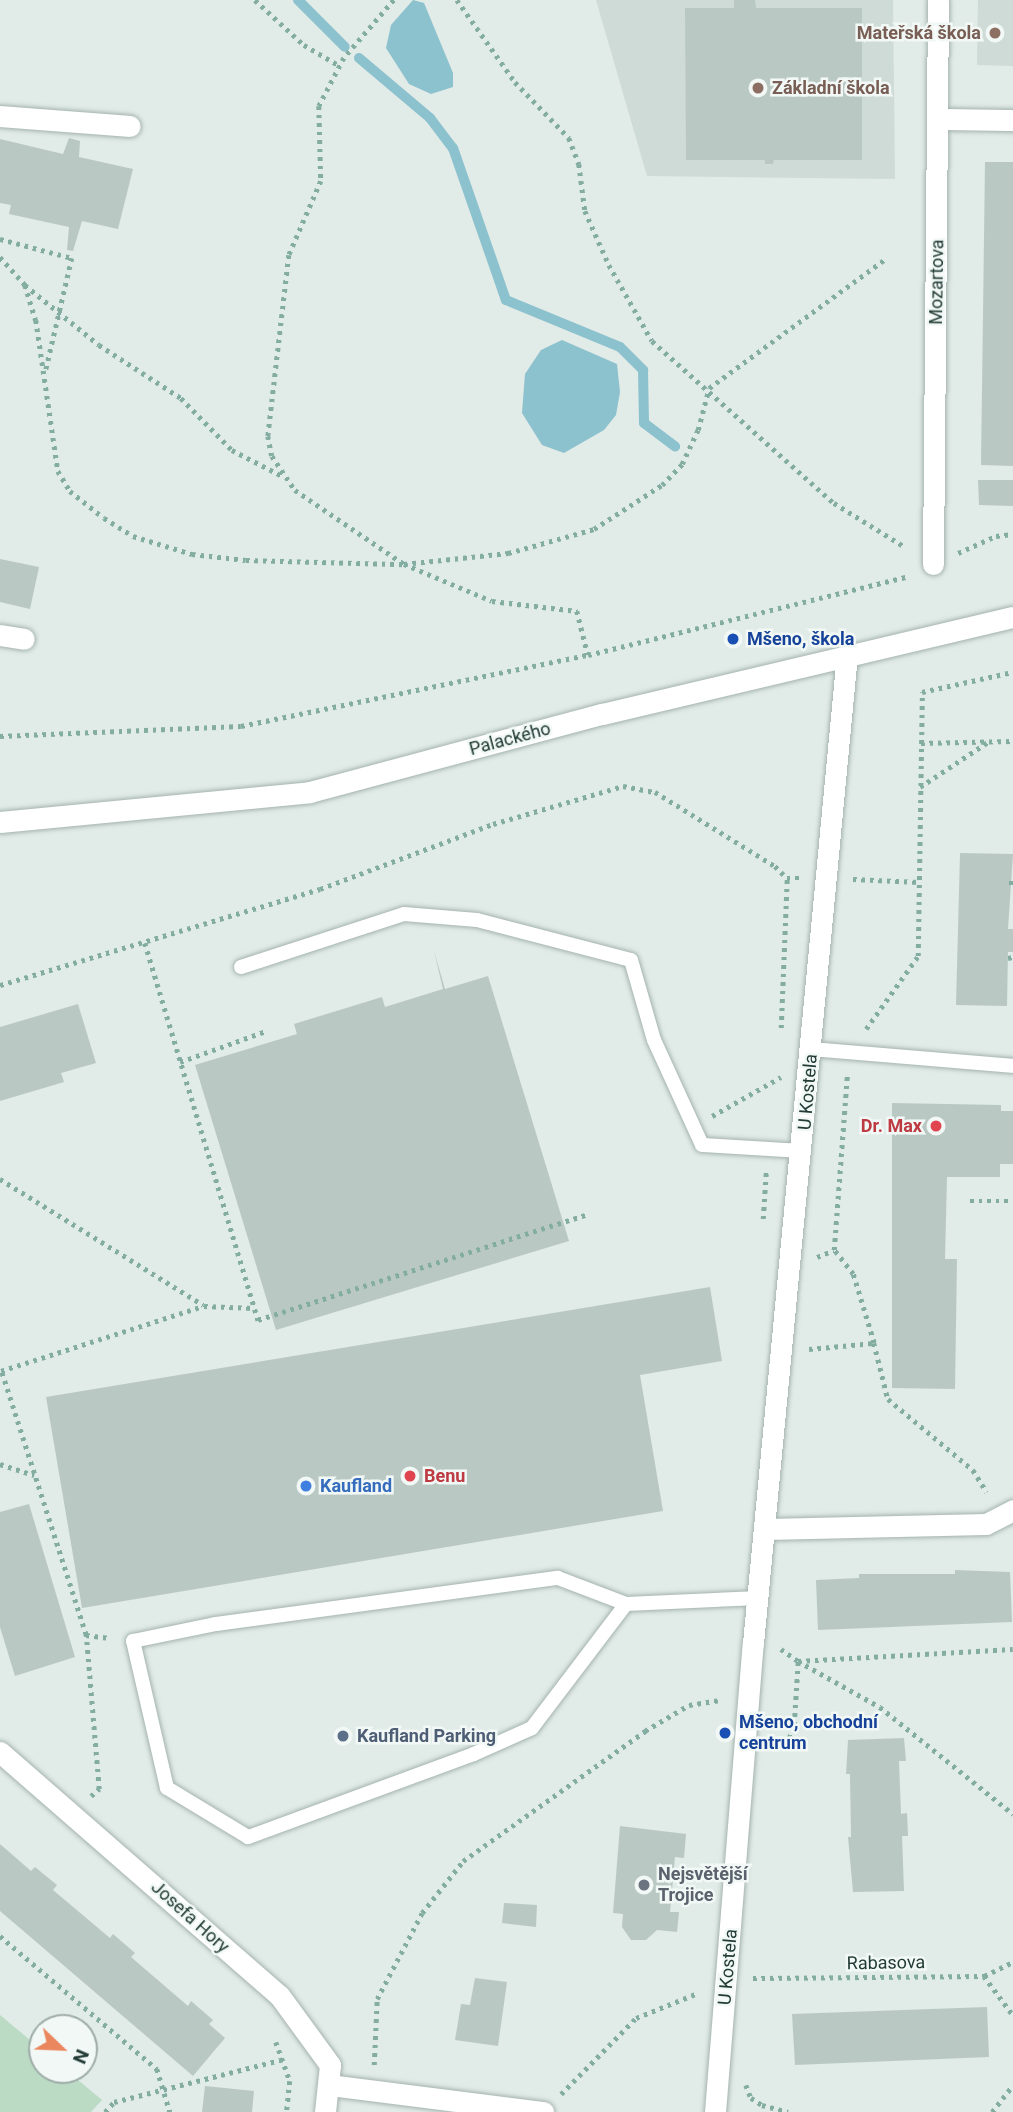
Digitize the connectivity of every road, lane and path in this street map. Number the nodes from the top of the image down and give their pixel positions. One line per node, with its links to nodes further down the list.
1 (255, 0): 5 (path)
2 (394, 0): 5 (path)
3 (457, 0): 16 (path)
4 (938, 0): 7 (street, Mozartova)
5 (340, 66): 17 (path)
6 (0, 116): 9 (street)
7 (939, 118): 8 (street); 20 (street, Mozartova)
8 (1013, 120)
9 (130, 126)
10 (0, 239): 14 (path)
11 (0, 257): 13 (path)
12 (885, 259): 16 (path)
13 (25, 285): 14 (path); 15 (path)
14 (61, 315): 15 (path); 17 (path)
15 (44, 374): 19 (path)
16 (709, 388): 19 (path); 20 (path)
17 (284, 477): 19 (path)
18 (1013, 534): 20 (path)
19 (404, 564): 24 (path)
20 (933, 564): 24 (path)
21 (1013, 617): 25 (street, Palackého)
22 (0, 635): 23 (street)
23 (24, 639)
24 (587, 655): 27 (path)
25 (847, 655): 32 (street, Palackého); 38 (street, U Kostela)
26 (1013, 672): 30 (path)
27 (0, 736)
28 (989, 741): 29 (path); 30 (path); 31 (path)
29 (1013, 741)
30 (921, 743): 31 (path)
31 (920, 787): 39 (path)
32 (0, 822)
33 (145, 943): 35 (path); 37 (path); 40 (path)
34 (241, 967): 45 (lane)
35 (0, 985)
36 (266, 1031): 40 (path)
37 (781, 1037)
38 (812, 1049): 39 (lane); 47 (street, U Kostela)
39 (854, 1052): 42 (lane)
40 (180, 1062): 55 (path)
41 (780, 1064): 43 (path)
42 (1013, 1066)
43 (779, 1077): 44 (path); 45 (path)
44 (778, 1089)
45 (694, 1127): 46 (lane)
46 (768, 1149): 47 (lane); 52 (path)
47 (803, 1151): 62 (street, U Kostela)
48 (0, 1179): 54 (path)
49 (970, 1201): 50 (path)
50 (1013, 1201)
51 (586, 1215): 55 (path)
52 (762, 1224)
53 (834, 1250): 56 (path)
54 (204, 1306): 55 (path); 58 (path)
55 (254, 1308)
56 (874, 1343): 57 (path); 61 (path)
57 (800, 1350)
58 (1, 1371): 60 (path)
59 (0, 1464): 60 (path)
60 (34, 1475): 71 (path)
61 (1008, 1513): 62 (street)
62 (766, 1529): 63 (street, U Kostela)
63 (760, 1598): 64 (lane); 76 (street, U Kostela)
64 (626, 1604): 64 (lane)
65 (777, 1644): 67 (path)
66 (1013, 1649): 67 (path)
67 (798, 1661): 69 (path); 72 (path)
68 (719, 1700): 83 (path)
69 (772, 1744)
70 (0, 1752): 80 (street, Josefa Hory)
71 (99, 1789)
72 (1013, 1814)
73 (0, 1936): 82 (path)
74 (1013, 1962): 75 (path, Rabasova)
75 (984, 1976): 77 (path, Rabasova); 78 (path)
76 (727, 1982): 88 (path); 89 (street, U Kostela)
77 (754, 1992)
78 (1013, 2015)
79 (747, 2073): 90 (path)
80 (329, 2085): 83 (street); 87 (street, Josefa Hory)
81 (1013, 2085): 91 (path)
82 (166, 2089): 84 (path); 85 (path); 86 (path)
83 (376, 2093): 88 (street)
84 (105, 2112)
85 (170, 2112)
86 (288, 2112)
87 (326, 2112)
88 (543, 2112)
89 (716, 2112)
90 (789, 2112)
91 (992, 2112)

